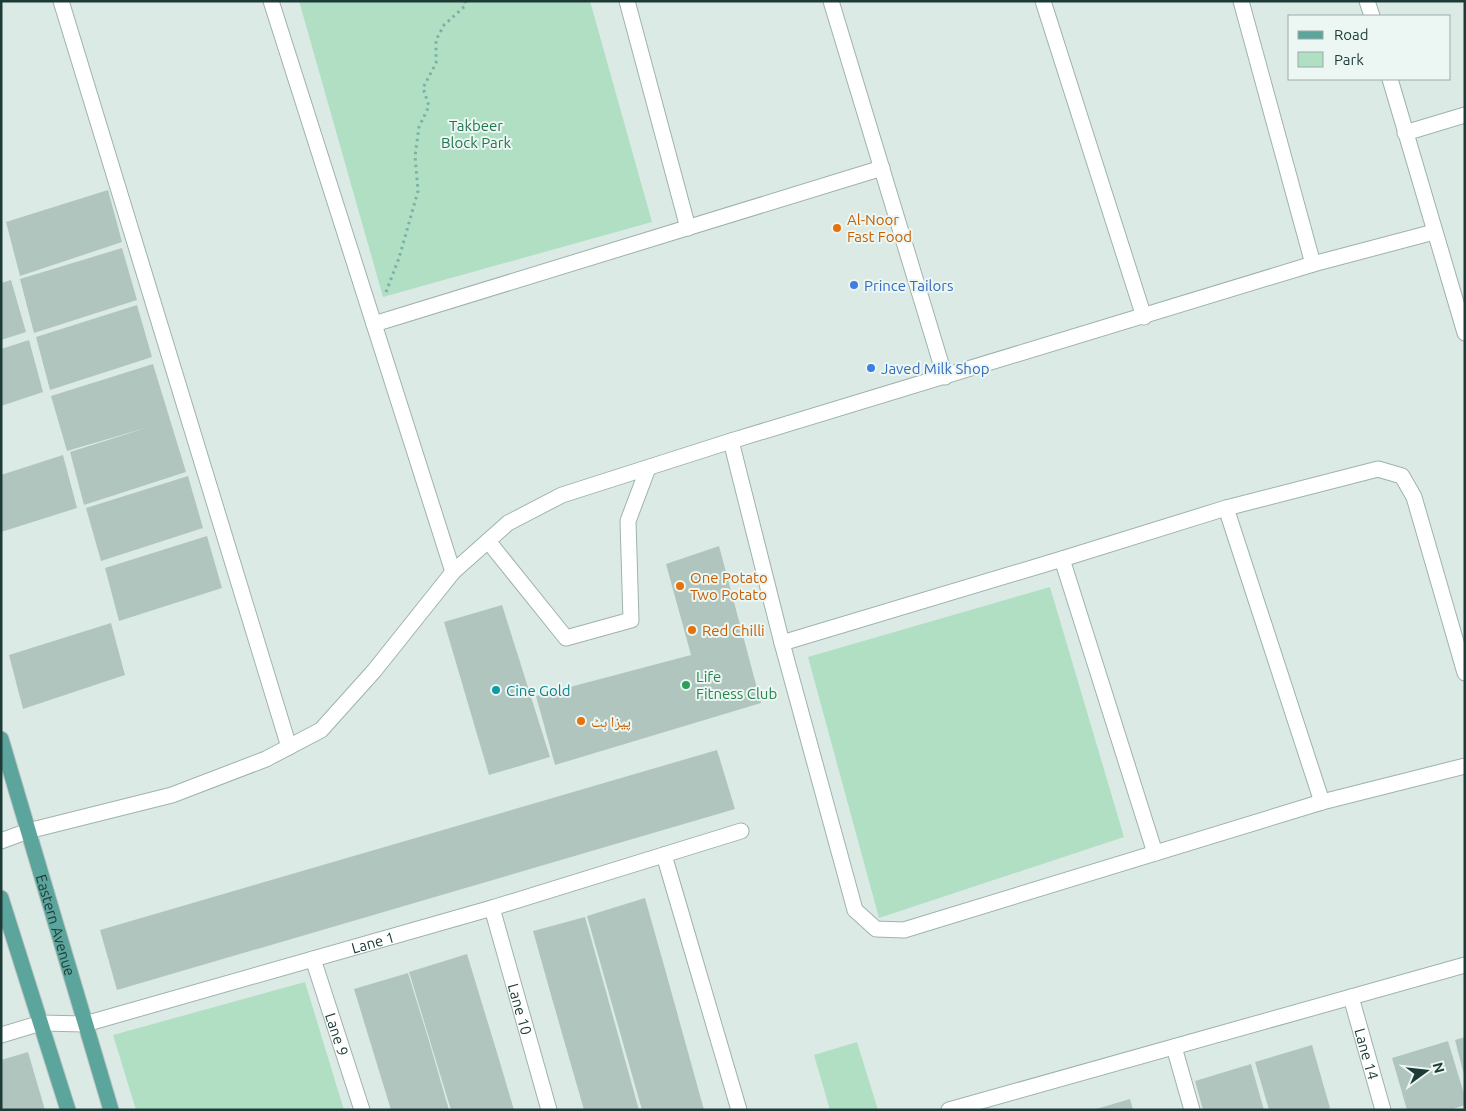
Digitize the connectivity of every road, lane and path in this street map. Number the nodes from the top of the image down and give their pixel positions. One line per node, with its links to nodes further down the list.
1 (61, 1): 30 (street)
2 (271, 1): 18 (street)
3 (465, 1): 18 (path)
4 (626, 1): 14 (street)
5 (831, 1): 13 (street)
6 (1043, 1): 17 (street)
7 (1241, 1): 16 (street)
8 (1367, 1): 9 (street)
9 (1372, 15)
10 (1390, 80): 12 (street)
11 (1465, 115): 12 (street)
12 (1406, 133): 15 (street)
13 (882, 168): 14 (street); 20 (street)
14 (688, 228): 18 (street)
15 (1434, 232): 16 (street); 19 (street)
16 (1313, 264): 17 (street)
17 (1144, 317): 20 (street)
18 (374, 324): 26 (street)
19 (1465, 333)
20 (945, 377): 21 (street)
21 (731, 442): 22 (street); 27 (street)
22 (648, 468): 24 (street); 24 (street)
23 (1226, 508): 25 (street); 28 (street); 32 (street)
24 (488, 541): 26 (street)
25 (1062, 559): 27 (street); 36 (street)
26 (453, 572): 30 (street)
27 (782, 643): 36 (street)
28 (1465, 673)
29 (1, 739): 33 (main road, Eastern Avenue)
30 (290, 747): 33 (street)
31 (1465, 766): 32 (street)
32 (1322, 802): 36 (street)
33 (28, 831): 35 (street); 44 (main road, Eastern Avenue)
34 (742, 832): 37 (street, Lane 1)
35 (1, 841)
36 (1155, 853)
37 (664, 855): 39 (street, Lane 1); 52 (street)
38 (1, 898): 43 (main road)
39 (492, 908): 40 (street, Lane 1); 51 (street, Lane 10)
40 (314, 959): 44 (street, Lane 1); 50 (street, Lane 9)
41 (1465, 965): 42 (street)
42 (1352, 997): 46 (street); 55 (street, Lane 14)
43 (42, 1023): 44 (street, Lane 1); 45 (street, Lane 1); 48 (main road)
44 (85, 1024): 49 (main road, Eastern Avenue)
45 (1, 1034)
46 (1174, 1047): 47 (street); 54 (street)
47 (989, 1104): 53 (street)
48 (68, 1110)
49 (111, 1110)
50 (362, 1110)
51 (549, 1110)
52 (739, 1110)
53 (949, 1110)
54 (1192, 1110)
55 (1383, 1110)

